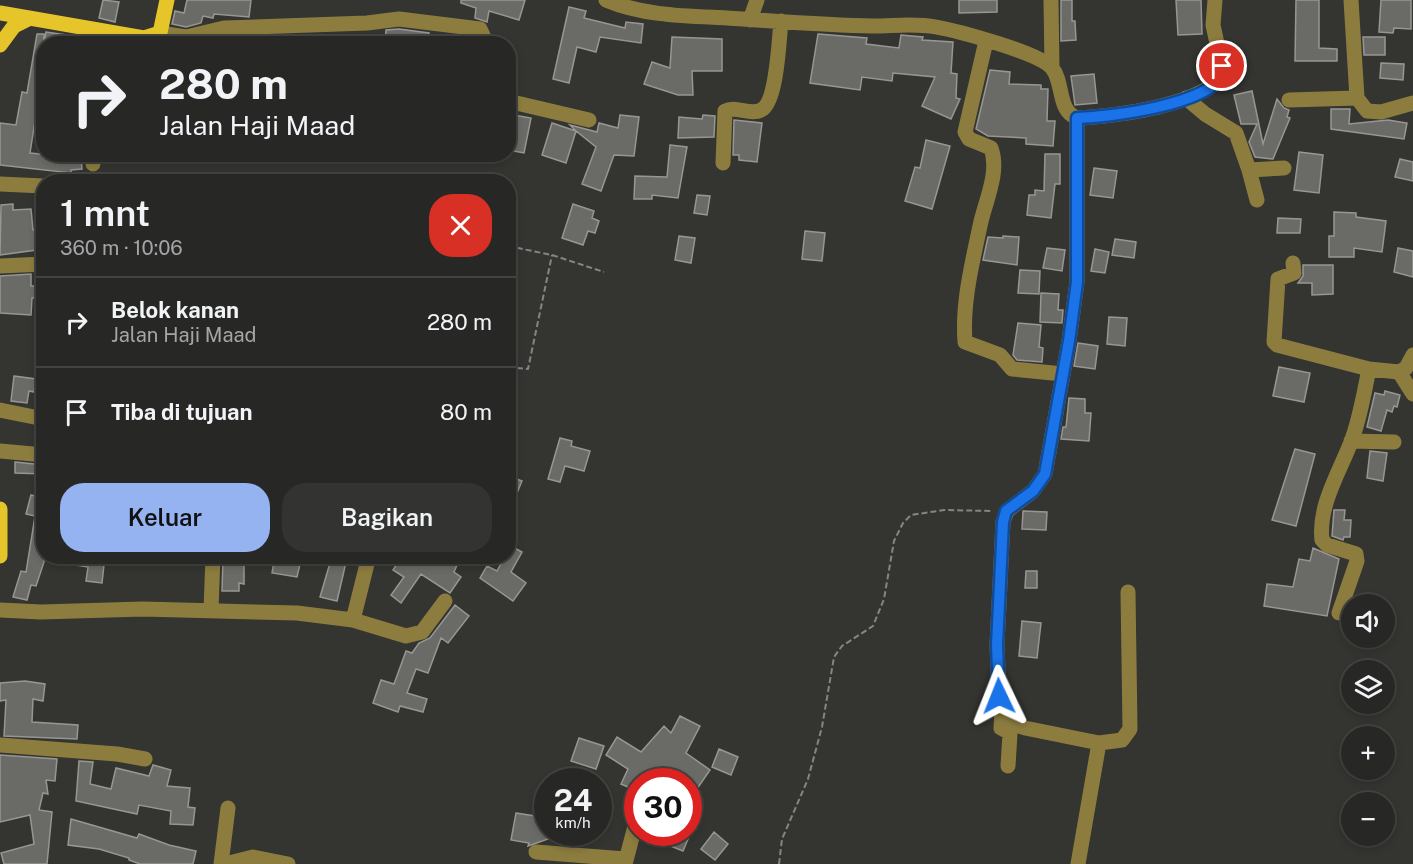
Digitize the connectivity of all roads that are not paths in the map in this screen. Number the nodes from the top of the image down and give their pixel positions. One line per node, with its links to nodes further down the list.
1 (167, 0): 11 (main road)
2 (606, 0): 9 (street)
3 (757, 0): 9 (street)
4 (1051, 0): 19 (street)
5 (1215, 0): 20 (street)
6 (1351, 0): 21 (street)
7 (0, 13): 8 (main road)
8 (30, 18): 12 (main road); 18 (main road)
9 (750, 20): 10 (street)
10 (781, 21): 17 (street); 27 (street)
11 (160, 33): 13 (main road); 14 (street)
12 (89, 36)
13 (150, 36)
14 (180, 36)
15 (190, 36): 16 (street)
16 (483, 36)
17 (986, 41): 19 (street); 39 (street)
18 (0, 45)
19 (1052, 67): 25 (street)
20 (1186, 98): 25 (street); 29 (street)
21 (1357, 98): 22 (street); 24 (street)
22 (1289, 100)
23 (516, 103): 26 (street)
24 (1413, 103)
25 (1077, 118): 39 (street)
26 (589, 120)
27 (723, 163)
28 (1284, 168): 29 (street)
29 (1249, 170): 32 (street)
30 (0, 184): 31 (street)
31 (36, 186)
32 (1257, 200)
33 (1293, 262): 37 (street)
34 (36, 264): 35 (street)
35 (0, 266)
36 (1413, 355): 38 (street)
37 (1369, 369): 38 (street); 43 (street)
38 (1399, 372): 40 (street)
39 (1063, 374): 58 (street)
40 (1413, 394)
41 (0, 410): 42 (street)
42 (36, 417)
43 (1351, 441): 44 (street); 56 (street)
44 (1394, 442)
45 (0, 451): 46 (street)
46 (36, 454)
47 (0, 509): 48 (main road)
48 (1, 536): 49 (main road)
49 (0, 556)
50 (213, 564): 55 (street)
51 (367, 564): 57 (street)
52 (1128, 592): 59 (street)
53 (445, 601): 57 (street)
54 (0, 610): 55 (street)
55 (211, 610): 57 (street)
56 (1339, 613)
57 (353, 620)
58 (1002, 711): 59 (street); 62 (street)
59 (1099, 743): 69 (street)
60 (0, 745): 61 (street)
61 (145, 759)
62 (1008, 766)
63 (228, 808): 67 (street)
64 (629, 846): 66 (street)
65 (536, 852): 66 (street)
66 (625, 861)
67 (223, 864): 68 (street)
68 (288, 864)
69 (1078, 864)

